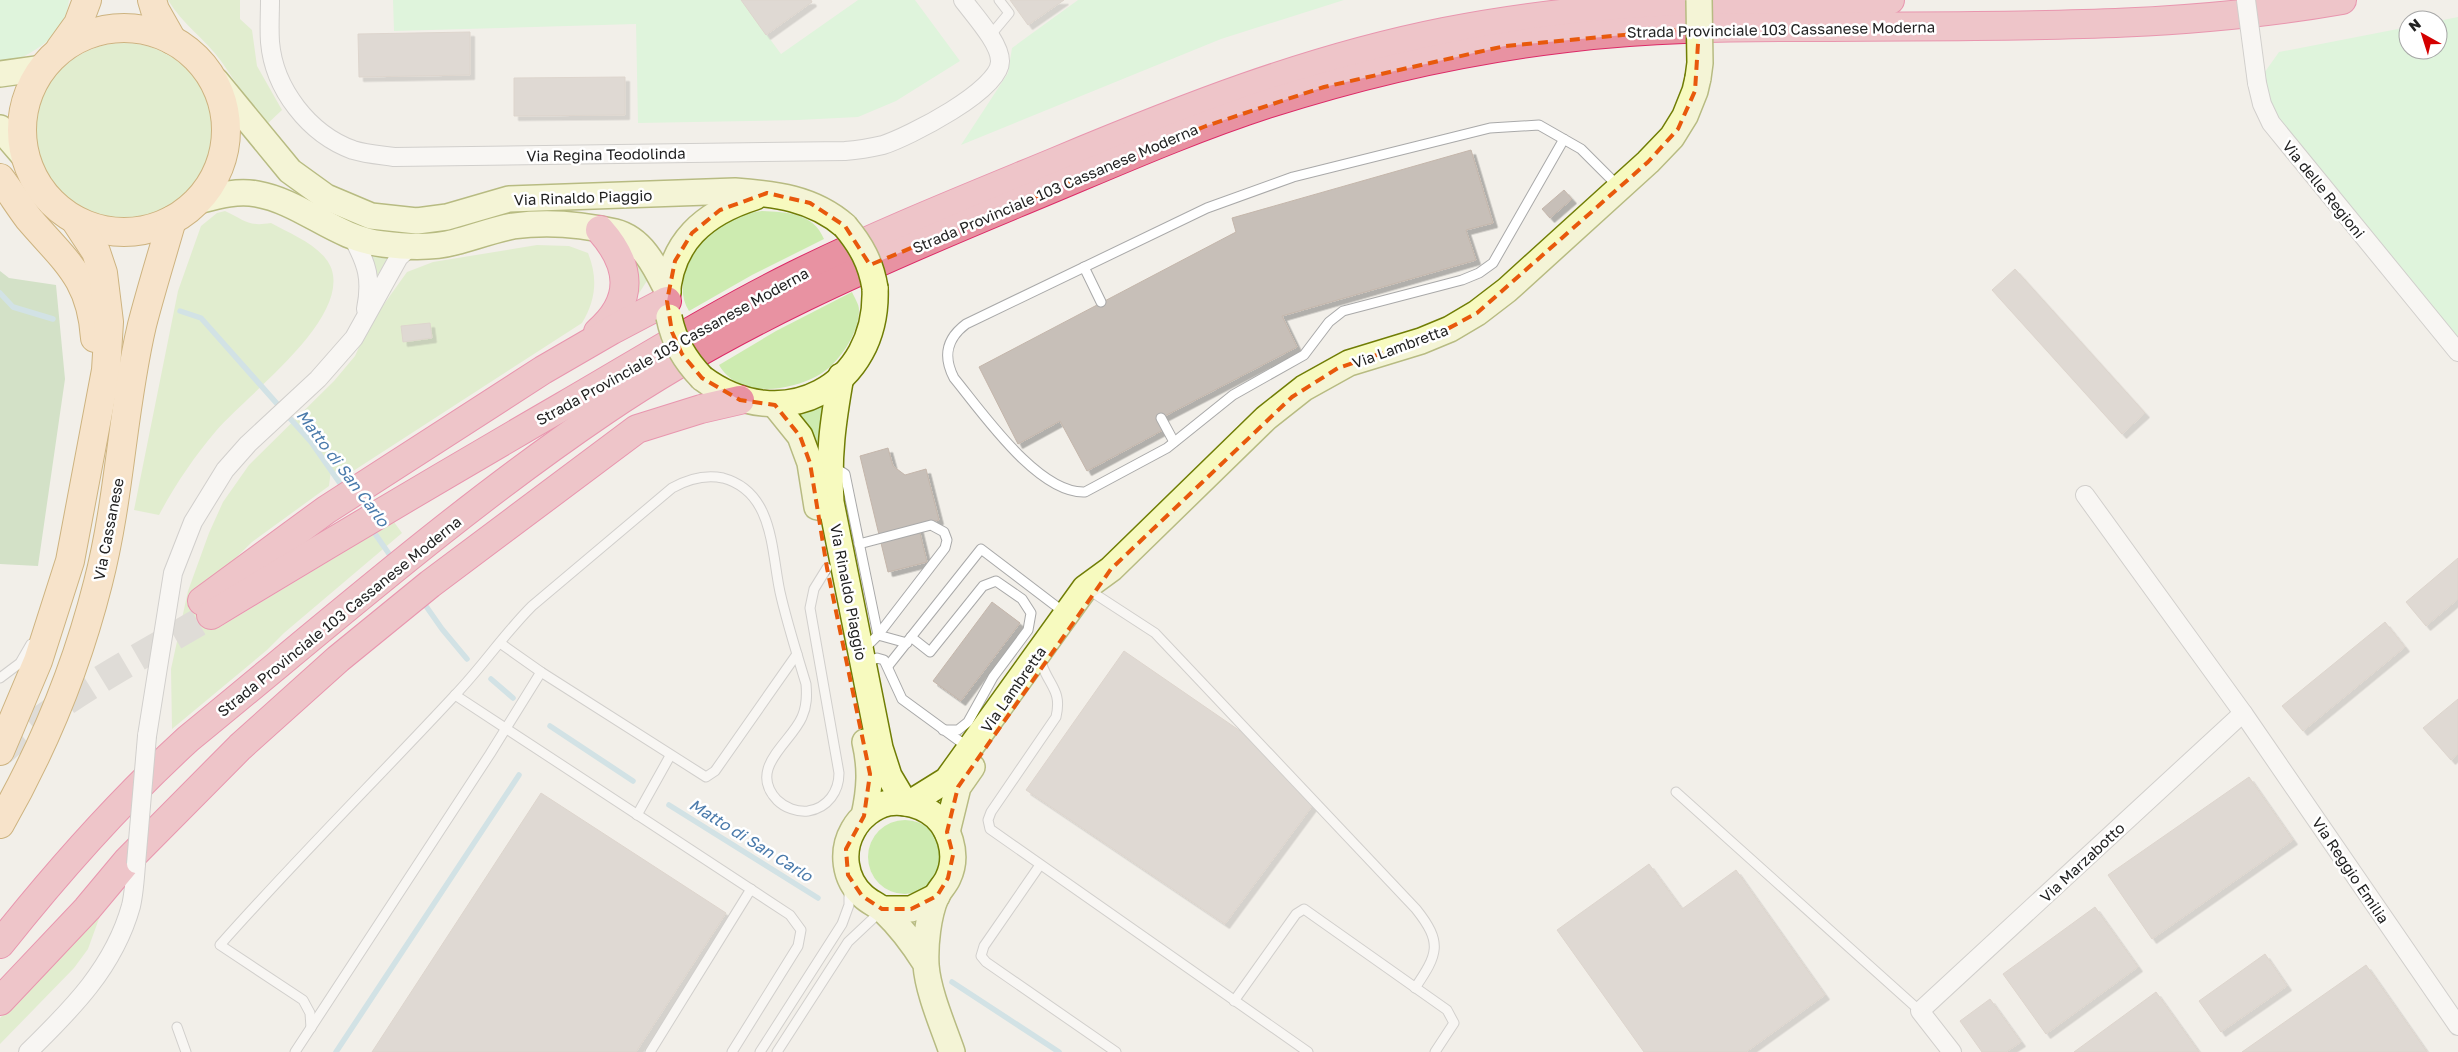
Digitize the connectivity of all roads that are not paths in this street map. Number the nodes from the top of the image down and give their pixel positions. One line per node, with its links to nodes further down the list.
1 (87, 0): 12 (main road)
2 (152, 0): 10 (main road)
3 (270, 0): 11 (street, Via Regina Teodolinda)
4 (963, 0): 11 (street)
5 (999, 0): 11 (lane)
6 (1699, 0): 19 (street, Via Lambretta, bridge)
7 (1890, 0): 32 (highway, Strada Provinciale 103 Cassanese Moderna)
8 (2246, 0): 31 (street, Via delle Regioni, bridge)
9 (2342, 0): 74 (highway, Strada Provinciale 103 Cassanese Moderna)
10 (172, 40): 12 (main road); 14 (main road)
11 (993, 43)
12 (50, 60): 13 (street); 17 (main road)
13 (0, 74)
14 (216, 81): 20 (street, Via Rinaldo Piaggio); 21 (main road)
15 (0, 128): 17 (street)
16 (1564, 139): 19 (lane); 27 (lane); 38 (lane)
17 (25, 157): 22 (main road)
18 (0, 178): 37 (main road)
19 (1615, 184): 44 (street, Via Lambretta)
20 (767, 194): 29 (street); 33 (street, Via Rinaldo Piaggio, bridge)
21 (198, 201): 23 (main road); 25 (street, Via Rinaldo Piaggio)
22 (75, 220): 23 (main road); 37 (main road, Via Cassanese)
23 (172, 220): 67 (main road, Via Cassanese)
24 (600, 230): 26 (street, Via Rinaldo Piaggio); 29 (street, Via Rinaldo Piaggio); 32 (highway)
25 (353, 238): 26 (street, Via Rinaldo Piaggio); 30 (street)
26 (424, 245): 30 (street)
27 (1084, 267): 28 (lane); 38 (lane)
28 (1101, 302)
29 (668, 304): 32 (highway); 34 (street, Via Rinaldo Piaggio, bridge)
30 (363, 320): 83 (street, bridge)
31 (2456, 346)
32 (576, 351)
33 (841, 376): 35 (street, Via Rinaldo Piaggio); 39 (street, Via Rinaldo Piaggio)
34 (740, 400): 35 (street, Via Rinaldo Piaggio); 78 (highway)
35 (775, 405): 43 (street, Via Rinaldo Piaggio)
36 (1162, 418): 38 (lane)
37 (96, 419): 42 (main road, Via Cassanese)
38 (1174, 442)
39 (829, 464): 41 (lane); 51 (street, Via Rinaldo Piaggio)
40 (2084, 495): 57 (street, Via Reggio Emilia)
41 (859, 544): 47 (lane); 47 (lane)
42 (70, 561): 55 (lane); 61 (main road, Via Cassanese)
43 (827, 568): 50 (lane); 66 (street, Via Rinaldo Piaggio)
44 (1111, 568): 45 (street, Via Lambretta); 46 (street, Via Lambretta)
45 (1096, 594): 52 (street, Via Lambretta); 76 (lane)
46 (1066, 614): 48 (lane); 60 (street, Via Lambretta)
47 (878, 635): 48 (lane); 51 (lane)
48 (909, 640): 53 (lane); 59 (lane)
49 (500, 643): 50 (lane); 54 (lane); 56 (lane)
50 (797, 654): 62 (lane)
51 (862, 659): 53 (lane); 64 (street, Via Rinaldo Piaggio)
52 (1042, 665): 68 (street, Via Lambretta); 69 (lane)
53 (888, 666): 59 (lane)
54 (541, 672): 58 (lane); 62 (lane)
55 (0, 678)
56 (455, 695): 58 (lane); 82 (lane)
57 (2244, 713): 79 (street, Via Marzabotto); 80 (street, Via Reggio Emilia)
58 (506, 729): 65 (lane); 82 (lane)
59 (943, 730): 60 (lane)
60 (971, 749): 64 (street, Via Lambretta)
61 (0, 751)
62 (670, 756): 65 (lane)
63 (1676, 792): 79 (lane)
64 (907, 803): 66 (street, Via Rinaldo Piaggio); 68 (street)
65 (637, 815): 71 (lane)
66 (864, 816): 70 (street, Via Rinaldo Piaggio)
67 (0, 824)
68 (947, 832): 72 (street)
69 (1040, 865): 77 (lane); 91 (lane)
70 (848, 874): 73 (street); 88 (lane)
71 (751, 889): 86 (lane); 87 (lane)
72 (937, 896): 73 (street); 75 (street)
73 (882, 909): 75 (street); 89 (lane)
74 (0, 944)
75 (926, 964): 90 (street)
76 (1415, 988): 77 (lane); 93 (lane)
77 (1234, 1000): 92 (lane)
78 (0, 1001)
79 (1920, 1011): 94 (street)
80 (2458, 1026)
81 (177, 1027): 84 (lane)
82 (311, 1028): 85 (lane)
83 (28, 1052)
84 (186, 1052)
85 (295, 1052)
86 (650, 1052)
87 (732, 1052)
88 (760, 1052)
89 (777, 1052)
90 (952, 1052)
91 (1116, 1052)
92 (1308, 1052)
93 (1436, 1052)
94 (1952, 1052)

